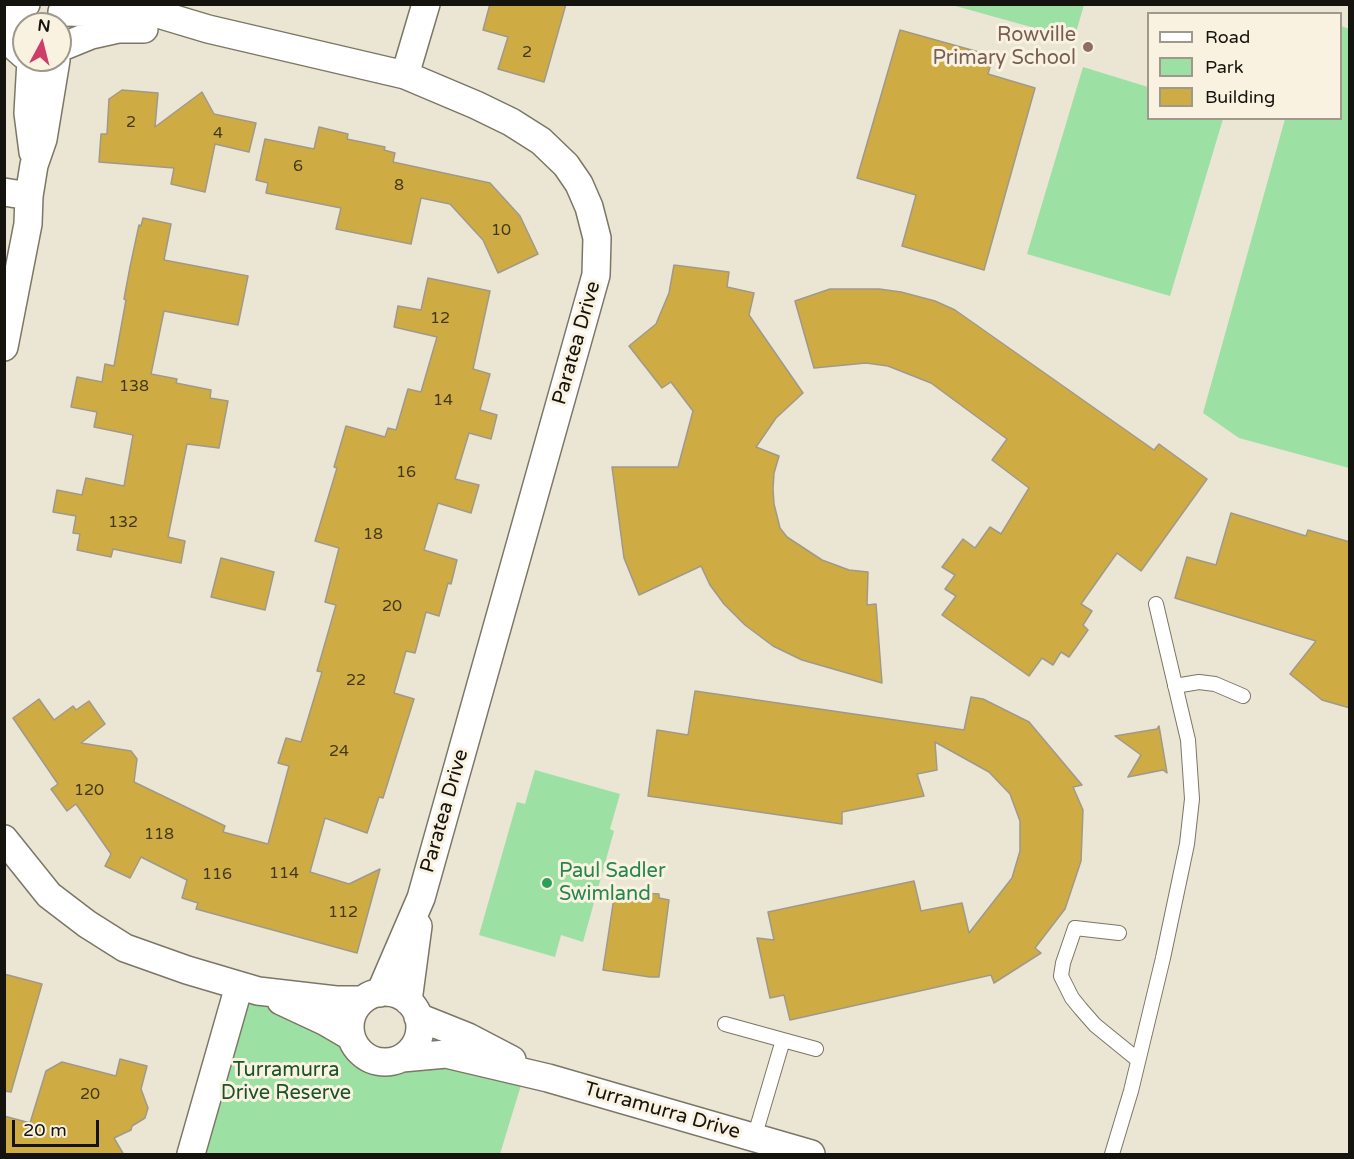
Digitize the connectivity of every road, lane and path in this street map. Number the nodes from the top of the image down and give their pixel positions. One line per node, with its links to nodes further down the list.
1 (426, 4): 9 (street)
2 (58, 8): 4 (street, Paratea Drive)
3 (12, 20): 5 (street)
4 (208, 29): 6 (street, Paratea Drive); 9 (street, Paratea Drive)
5 (12, 40)
6 (72, 45)
7 (30, 72): 10 (street)
8 (56, 72): 10 (street)
9 (405, 75): 17 (street, Paratea Drive)
10 (34, 165): 11 (street)
11 (17, 194): 12 (street)
12 (4, 347)
13 (1156, 604): 14 (lane)
14 (1175, 686): 15 (lane); 27 (lane)
15 (1243, 696)
16 (4, 839): 19 (street)
17 (421, 898): 20 (street, Paratea Drive); 21 (street, Paratea Drive)
18 (1119, 933): 27 (lane)
19 (248, 988): 20 (street); 23 (street); 30 (street)
20 (371, 997): 21 (street); 23 (street)
21 (413, 1009): 26 (street); 28 (street, Turramurra Drive)
22 (725, 1024): 24 (lane)
23 (351, 1036): 26 (street)
24 (783, 1040): 25 (lane); 29 (lane)
25 (816, 1049)
26 (402, 1058): 28 (street, Turramurra Drive)
27 (1138, 1060): 32 (lane)
28 (548, 1078): 29 (street, Turramurra Drive)
29 (754, 1138): 31 (street, Turramurra Drive)
30 (191, 1155)
31 (811, 1155)
32 (1112, 1155)

